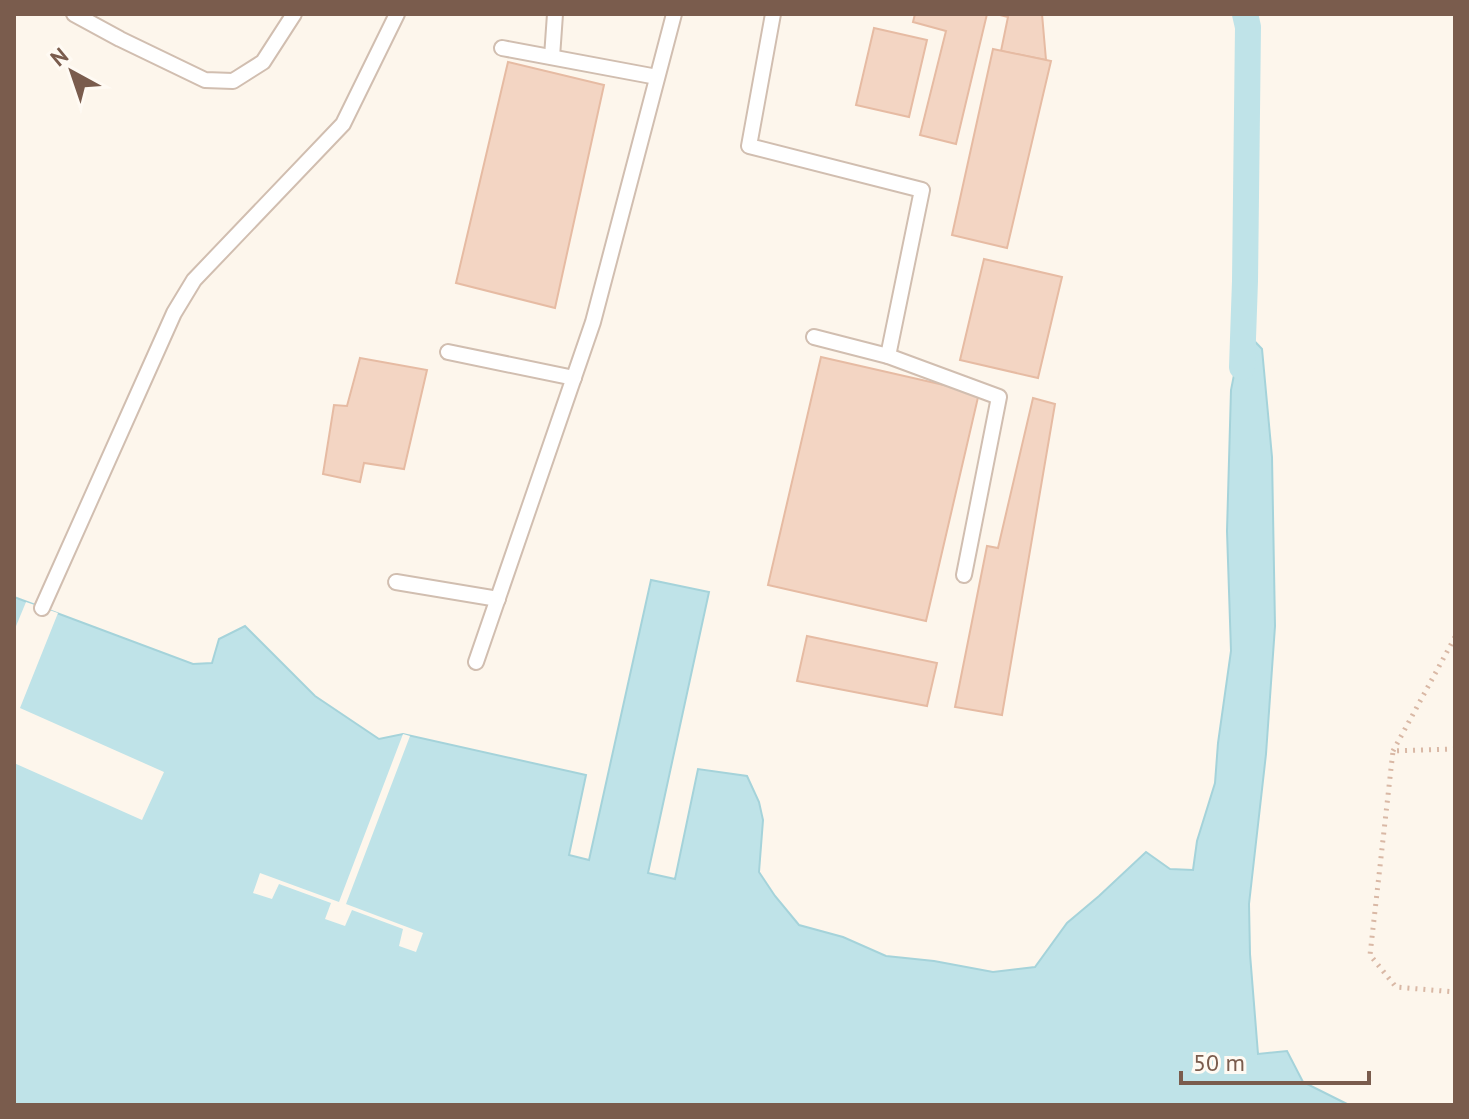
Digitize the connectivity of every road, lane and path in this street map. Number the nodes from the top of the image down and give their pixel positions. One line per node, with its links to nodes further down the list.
1 (74, 14): 2 (lane)
2 (294, 14)
3 (397, 14): 17 (lane)
4 (555, 14): 8 (lane)
5 (674, 14): 9 (lane)
6 (773, 14): 12 (lane)
7 (502, 48): 8 (lane)
8 (552, 57): 9 (lane)
9 (657, 77): 13 (lane)
10 (814, 337): 12 (lane)
11 (448, 352): 13 (lane)
12 (888, 356): 14 (lane)
13 (574, 378): 16 (lane)
14 (964, 575)
15 (396, 582): 16 (lane)
16 (498, 599): 19 (lane)
17 (42, 608)
18 (1455, 637): 21 (path)
19 (476, 662)
20 (1455, 749): 21 (path)
21 (1393, 751): 22 (path)
22 (1455, 992)

